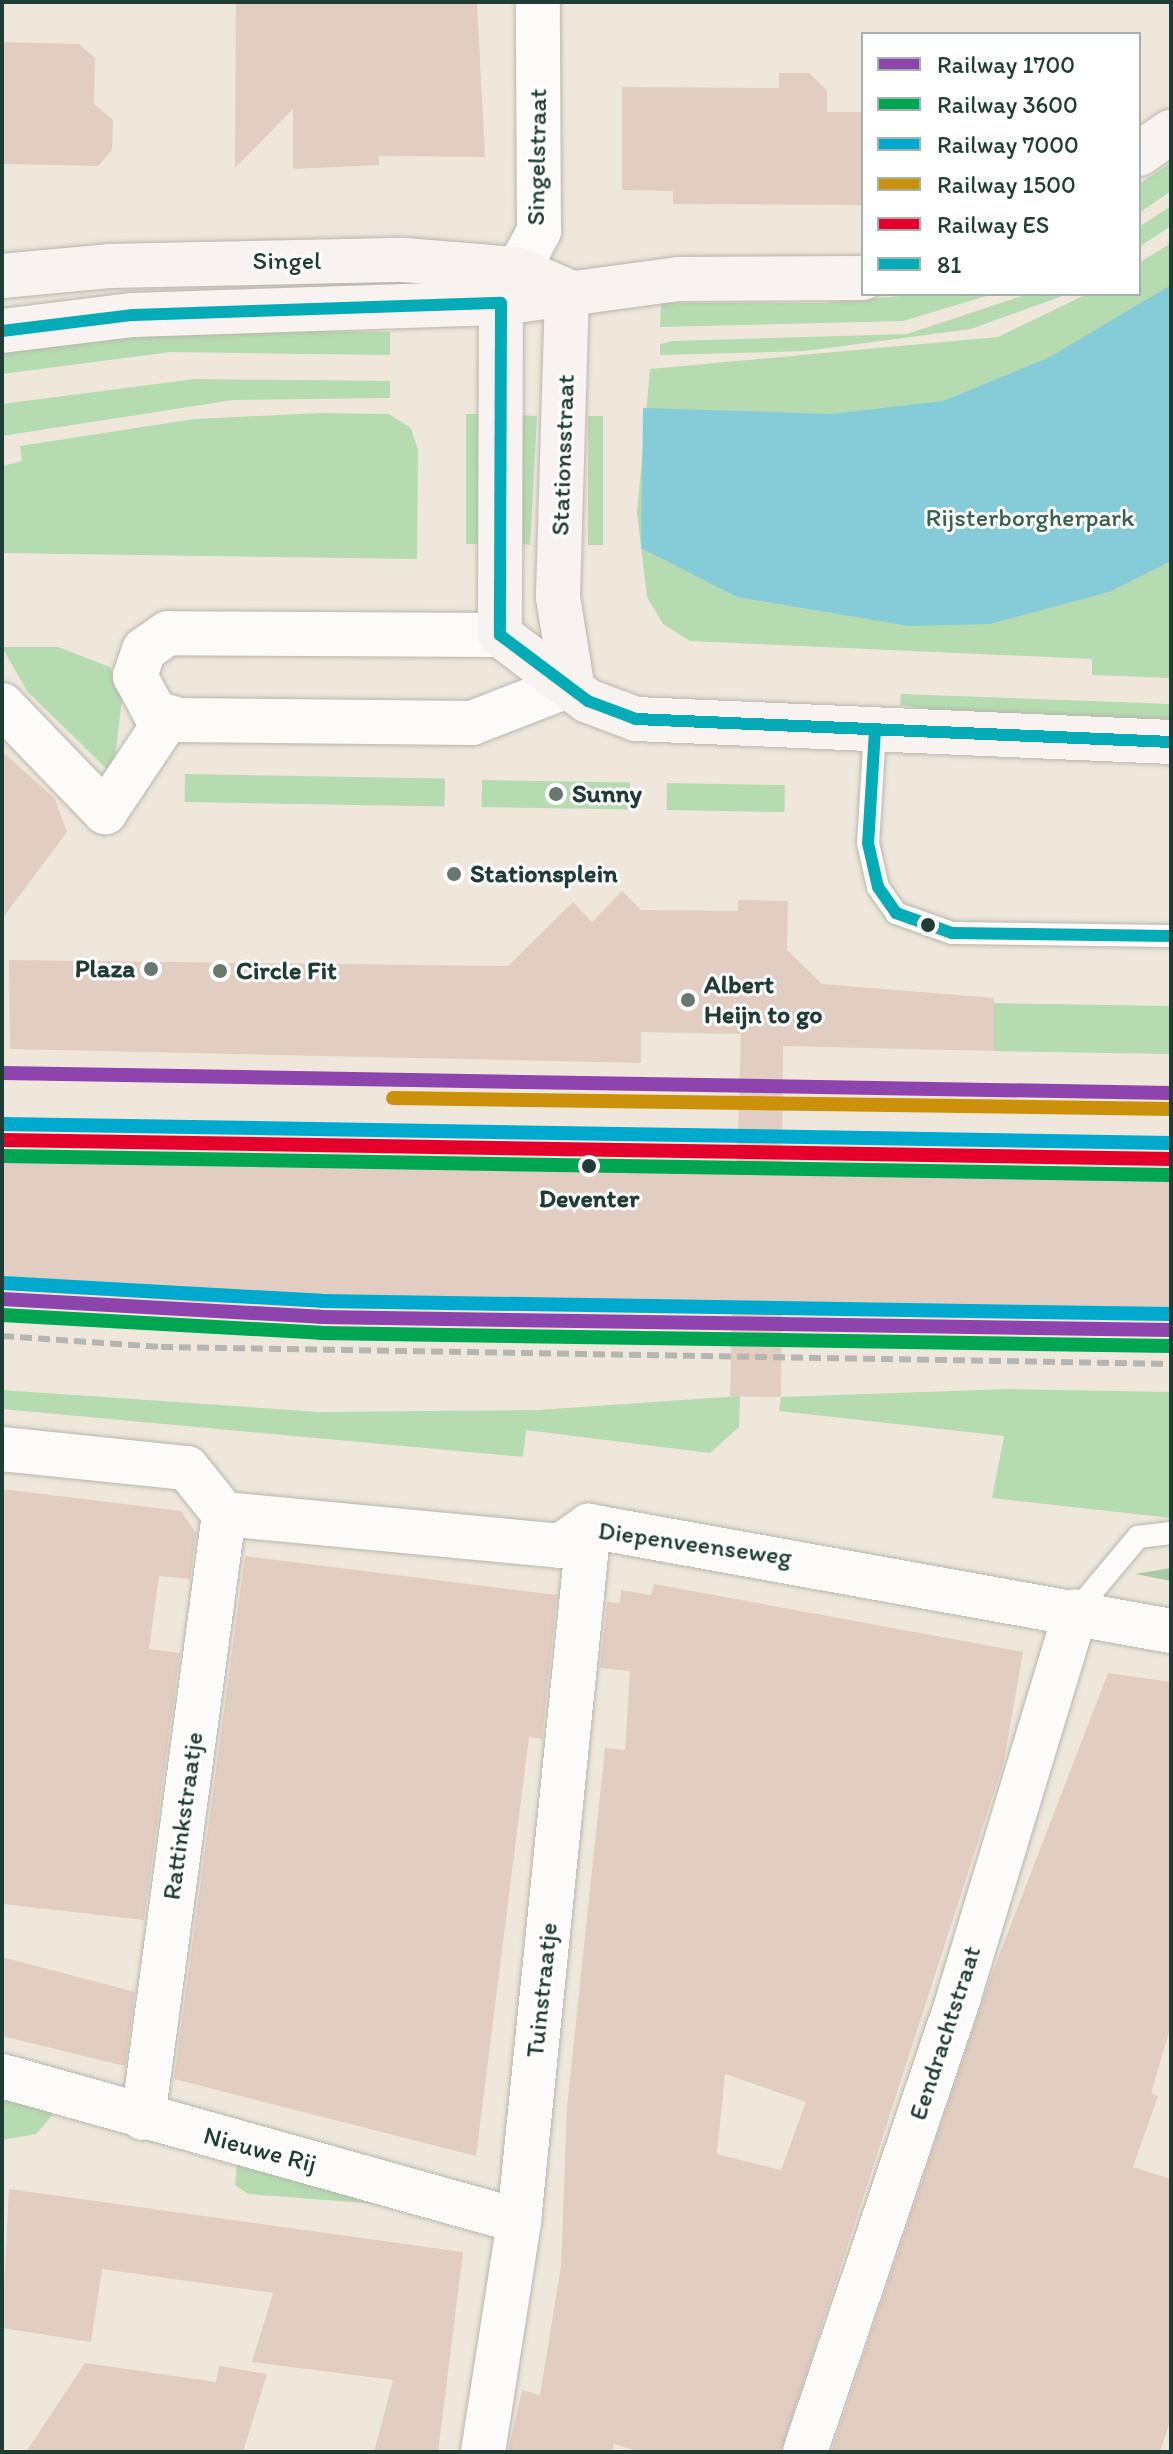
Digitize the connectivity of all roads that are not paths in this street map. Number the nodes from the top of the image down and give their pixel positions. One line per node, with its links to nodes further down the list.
1 (538, 2): 4 (street, Singelstraat)
2 (1171, 132): 3 (street)
3 (1141, 153)
4 (539, 231): 7 (street, Singelstraat); 8 (street, Stationsstraat)
5 (2, 276): 7 (street, Singel)
6 (861, 278): 8 (street, Singel)
7 (509, 286): 8 (street, Singel); 9 (street, Singel); 10 (street)
8 (567, 291): 11 (street, Stationsstraat)
9 (2, 331)
10 (500, 635): 11 (street); 13 (street)
11 (572, 684): 13 (street); 14 (street)
12 (2, 705): 13 (street)
13 (168, 718)
14 (875, 730): 15 (street); 16 (lane)
15 (1171, 742)
16 (1171, 936)
17 (2, 1449): 18 (street)
18 (224, 1514): 19 (street, Diepenveenseweg); 24 (street, Rattinkstraatje)
19 (589, 1526): 21 (street, Diepenveenseweg); 25 (street, Tuinstraatje)
20 (1171, 1533): 21 (lane)
21 (1076, 1611): 22 (street, Diepenveenseweg); 27 (street, Eendrachtstraat)
22 (1171, 1631)
23 (2, 2076): 24 (street, Nieuwe Rij)
24 (143, 2118): 25 (street, Nieuwe Rij)
25 (519, 2221): 26 (street, Tuinstraatje)
26 (483, 2452)
27 (805, 2452)

